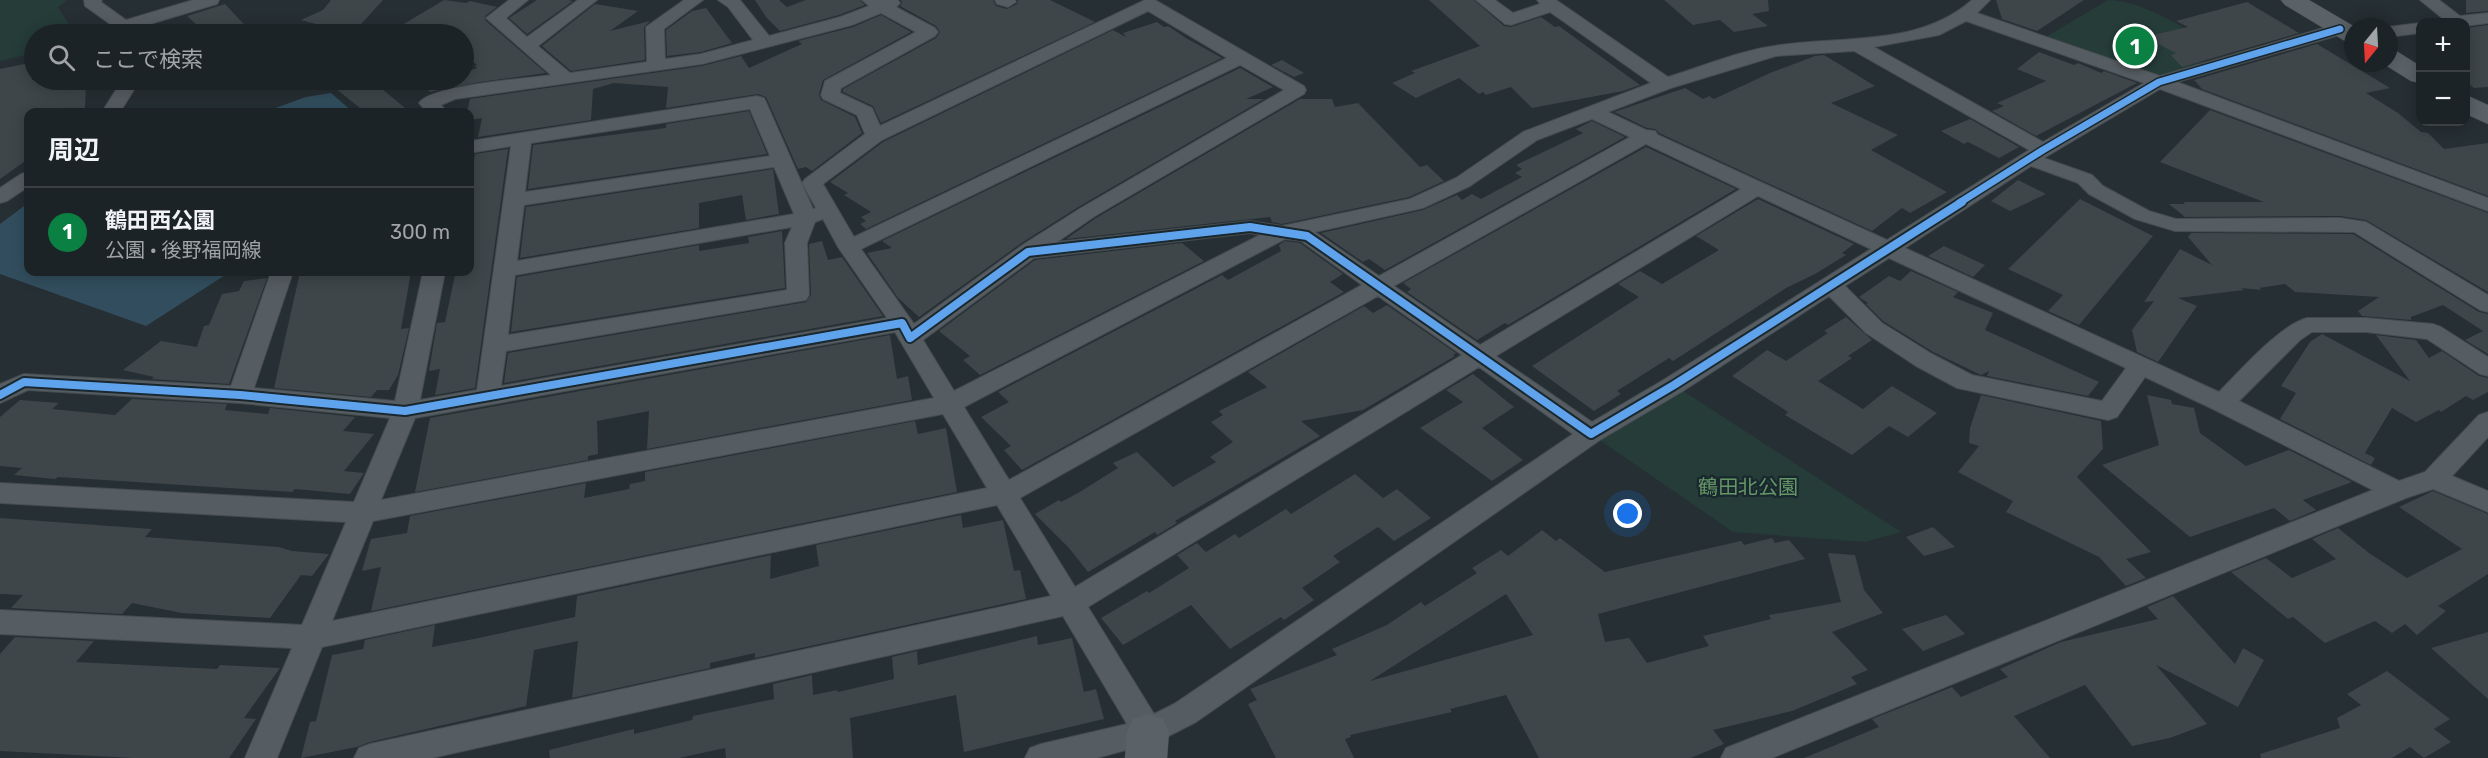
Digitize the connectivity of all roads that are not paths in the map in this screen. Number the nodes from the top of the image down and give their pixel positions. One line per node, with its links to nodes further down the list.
1 (94, 0): 17 (street)
2 (211, 0): 18 (street)
3 (520, 0): 24 (street)
4 (589, 0): 24 (street)
5 (695, 0): 28 (street)
6 (726, 0): 23 (street)
7 (1484, 0): 12 (street)
8 (1983, 0): 13 (street)
9 (2293, 0): 20 (main road)
10 (2428, 0): 14 (street)
11 (884, 2): 23 (street); 39 (street)
12 (1549, 3): 32 (street)
13 (1965, 15): 25 (street); 31 (street)
14 (2451, 18)
15 (2488, 18): 16 (street)
16 (2470, 20)
17 (119, 24)
18 (142, 24)
19 (2416, 28): 21 (street)
20 (2344, 30)
21 (2398, 31)
22 (2344, 33): 31 (street)
23 (764, 42): 28 (street)
24 (527, 45): 30 (street)
25 (1857, 45): 32 (street); 43 (street)
26 (1240, 58): 39 (street); 53 (street); 55 (street)
27 (2398, 62): 29 (main road)
28 (656, 66): 30 (street)
29 (2416, 73)
30 (567, 79): 36 (street)
31 (2159, 82): 43 (street); 49 (street)
32 (1665, 84): 37 (street)
33 (125, 90): 35 (street)
34 (2470, 105): 38 (main road)
35 (114, 108)
36 (434, 108)
37 (1592, 112): 40 (street); 52 (street)
38 (2488, 116)
39 (875, 136): 50 (street)
40 (1647, 136): 46 (street); 60 (street)
41 (522, 139): 42 (street); 44 (street); 48 (street)
42 (474, 146)
43 (2036, 154): 54 (street); 61 (street)
44 (781, 160): 48 (street); 51 (street)
45 (24, 181): 47 (street)
46 (1757, 188): 54 (street); 64 (street)
47 (0, 197)
48 (514, 200): 56 (street)
49 (2488, 205)
50 (828, 211): 51 (street); 53 (street)
51 (806, 218): 56 (street); 63 (street)
52 (1282, 232): 55 (street); 60 (street); 71 (street)
53 (849, 247): 62 (street)
54 (1886, 249): 59 (street); 65 (street)
55 (1028, 252): 62 (street)
56 (505, 270): 63 (street)
57 (281, 276): 68 (street)
58 (433, 276): 72 (street)
59 (1832, 285): 65 (street); 74 (street)
60 (1380, 286): 64 (street); 78 (street)
61 (2488, 304)
62 (906, 331): 69 (street); 71 (street)
63 (495, 345): 69 (street)
64 (1479, 356): 74 (street); 81 (street)
65 (2140, 366): 70 (street)
66 (2488, 368): 70 (street)
67 (0, 394): 68 (street)
68 (240, 395): 72 (street)
69 (488, 396): 72 (street)
70 (2222, 403): 76 (street)
71 (949, 404): 78 (street); 80 (street)
72 (405, 411): 80 (street)
73 (2488, 421): 75 (street)
74 (1591, 434): 84 (street)
75 (2434, 479): 76 (street); 79 (street)
76 (2397, 491): 88 (street)
77 (0, 493): 80 (street)
78 (1005, 494): 81 (street); 83 (street)
79 (2488, 502)
80 (363, 513): 83 (street)
81 (1071, 603): 84 (street); 86 (street)
82 (0, 622): 83 (street)
83 (311, 638): 85 (street)
84 (1147, 745): 87 (street)
85 (261, 758)
86 (370, 758)
87 (1041, 758)
88 (1737, 758)

